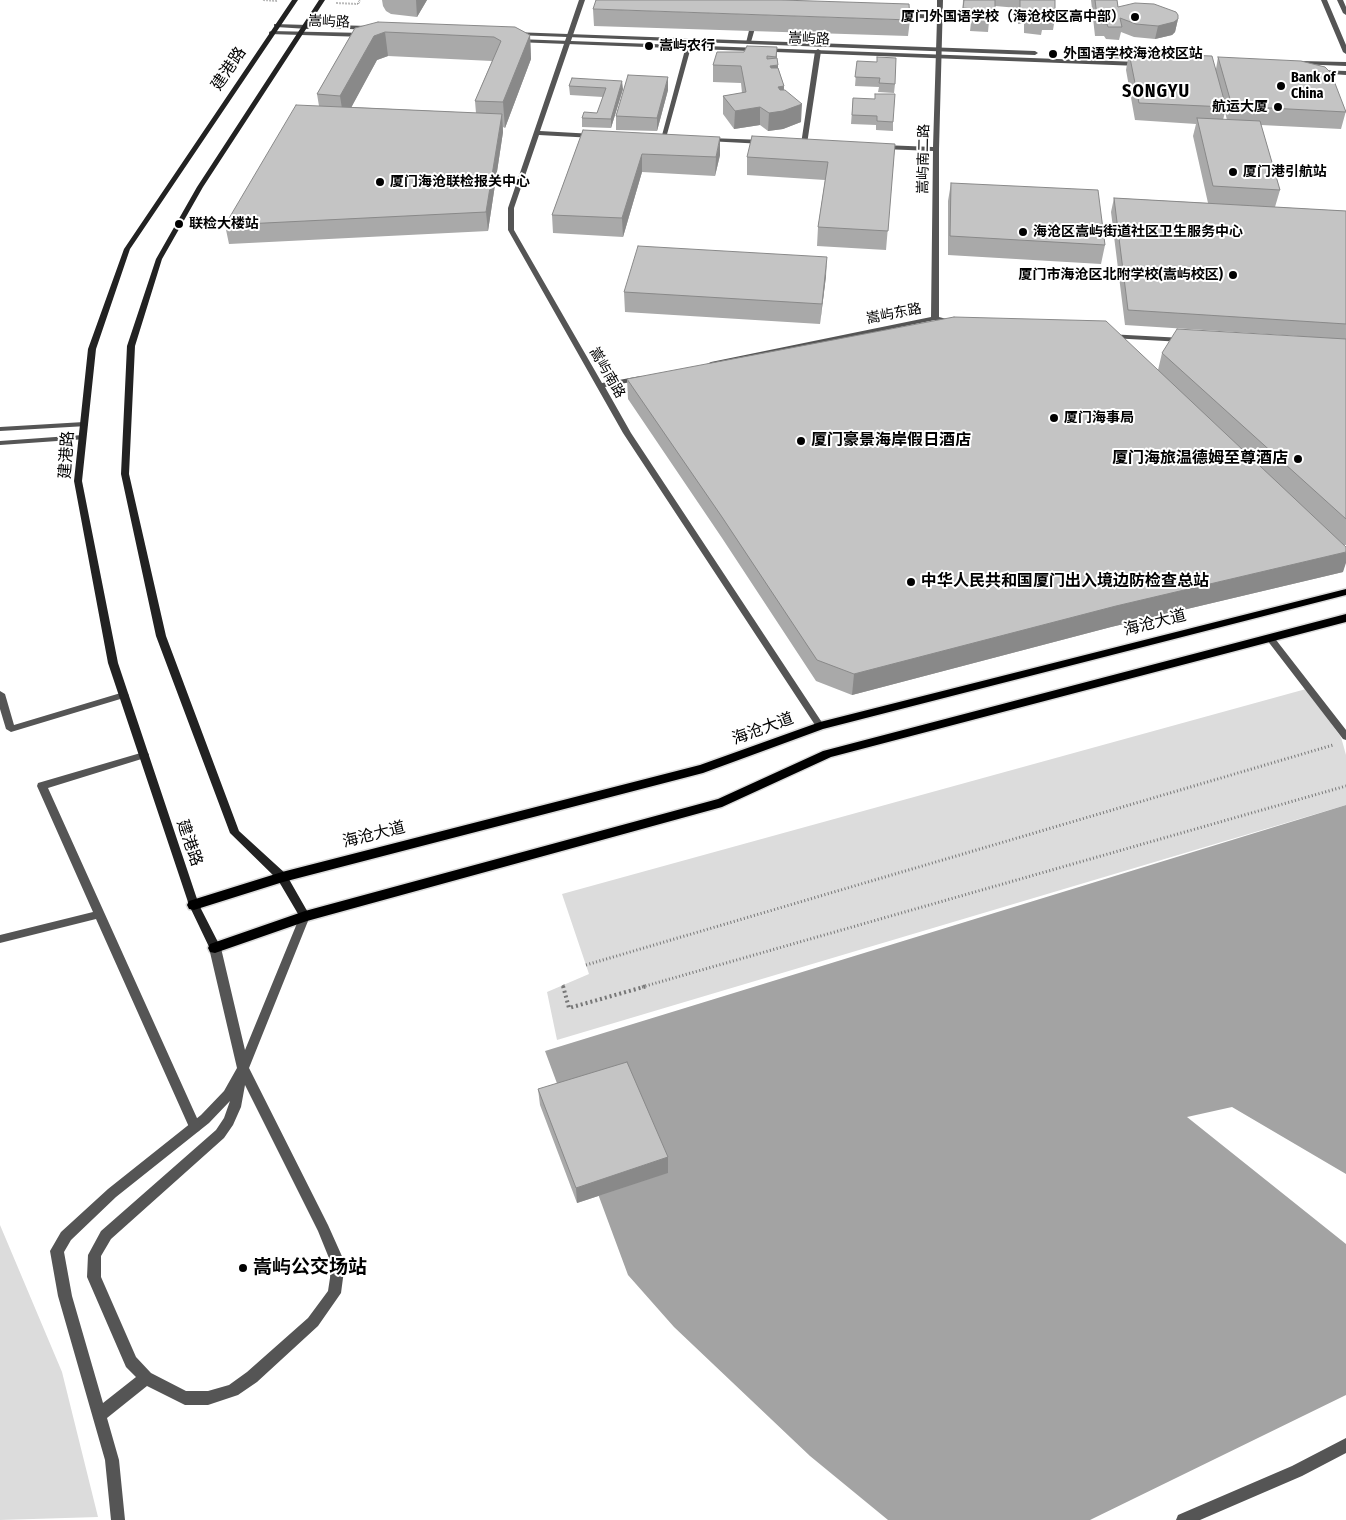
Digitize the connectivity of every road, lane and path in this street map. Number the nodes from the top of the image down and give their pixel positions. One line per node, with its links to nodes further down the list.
1 (295, 0): 13 (main road, 建港路)
2 (360, 0): 6 (path)
3 (940, 0): 12 (street, 嵩屿南二路)
4 (1324, 0): 26 (street)
5 (1340, 0): 10 (street)
6 (321, 1): 15 (main road)
7 (581, 3): 8 (street); 18 (street, 嵩屿南路)
8 (589, 6)
9 (762, 13): 22 (street)
10 (1346, 13)
11 (892, 15): 12 (street)
12 (939, 17): 25 (street, 嵩屿南二路)
13 (276, 25): 15 (street, 嵩屿路); 17 (main road, 建港路)
14 (373, 28): 15 (street, 嵩屿路)
15 (302, 30): 17 (street, 嵩屿路); 19 (street, 嵩屿路); 66 (main road)
16 (510, 32): 18 (street, 嵩屿路)
17 (271, 33): 52 (main road, 建港路)
18 (569, 34): 21 (street, 嵩屿南路); 22 (street, 嵩屿路)
19 (369, 36)
20 (507, 40): 21 (street, 嵩屿路)
21 (566, 42): 23 (street, 嵩屿路); 33 (street, 嵩屿南路)
22 (748, 42): 25 (street, 嵩屿路)
23 (688, 47): 24 (street, 嵩屿路); 36 (street)
24 (818, 52): 25 (street, 嵩屿路); 41 (street)
25 (939, 52): 27 (street, 嵩屿路); 29 (street, 嵩屿路); 44 (street, 嵩屿南二路)
26 (1346, 52)
27 (1148, 57)
28 (1290, 63): 30 (street)
29 (1142, 64)
30 (1346, 64)
31 (1307, 71): 32 (street)
32 (1346, 73)
33 (538, 133): 34 (street); 51 (street, 嵩屿南路)
34 (605, 136)
35 (653, 138): 36 (street)
36 (662, 138): 37 (street)
37 (672, 139)
38 (700, 140): 39 (street)
39 (776, 142)
40 (795, 143): 41 (street)
41 (804, 144): 42 (street)
42 (814, 144)
43 (880, 147): 44 (street)
44 (936, 150): 45 (street, 嵩屿南二路)
45 (935, 318): 46 (street, 嵩屿东路); 49 (street, 嵩屿东路)
46 (963, 324)
47 (1100, 335): 48 (street)
48 (1189, 340)
49 (705, 365)
50 (648, 376): 51 (street)
51 (600, 386): 61 (street, 嵩屿南路)
52 (84, 424): 53 (street); 54 (main road, 建港路)
53 (0, 428)
54 (83, 437): 55 (street); 60 (main road, 建港路)
55 (0, 443)
56 (1346, 592): 61 (main road, 海沧大道)
57 (1346, 618): 58 (main road)
58 (1270, 638): 62 (street); 69 (main road)
59 (0, 694): 60 (street)
60 (124, 695): 64 (main road, 建港路)
61 (820, 726): 66 (main road, 海沧大道)
62 (1346, 737)
63 (1336, 744): 72 (path)
64 (144, 755): 67 (main road, 建港路); 68 (street)
65 (1346, 786): 73 (path)
66 (282, 877): 67 (main road, 海沧大道); 69 (main road)
67 (194, 905): 71 (main road, 建港路)
68 (100, 914): 70 (street); 75 (street)
69 (305, 916): 71 (main road); 74 (street)
70 (0, 939)
71 (215, 948): 74 (street)
72 (586, 965)
73 (563, 985)
74 (243, 1068): 75 (street); 76 (street); 76 (street)
75 (194, 1127): 77 (street)
76 (146, 1378): 77 (street)
77 (99, 1415): 79 (street)
78 (1346, 1445): 80 (street)
79 (118, 1520)
80 (1183, 1520)

